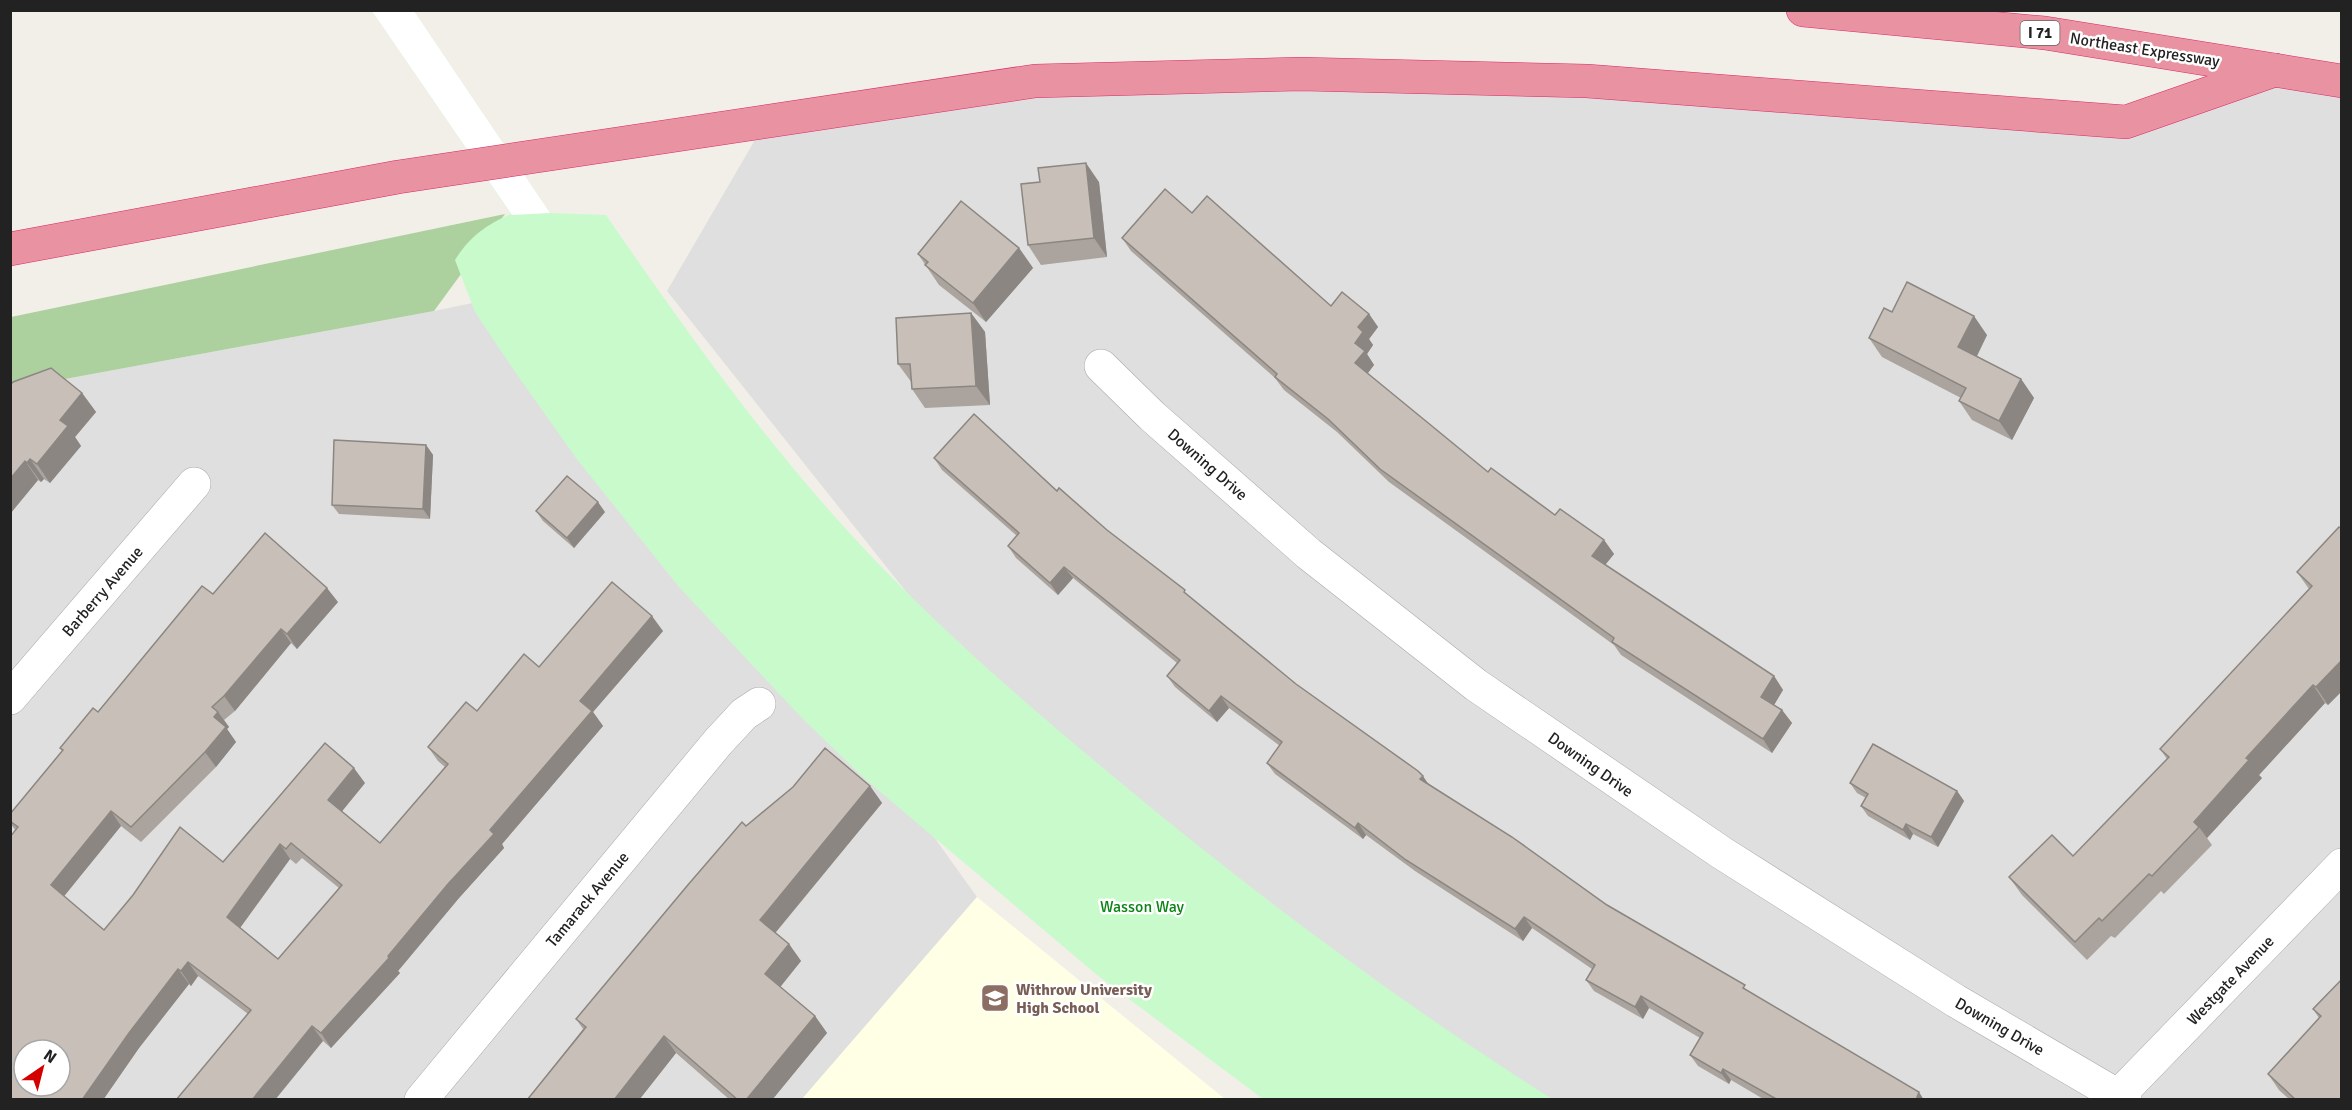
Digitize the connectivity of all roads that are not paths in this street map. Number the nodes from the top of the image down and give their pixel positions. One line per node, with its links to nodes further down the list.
1 (1803, 10): 2 (highway, Northeast Expressway / I 71)
2 (2275, 70): 3 (highway, Northeast Expressway / I 71); 4 (highway)
3 (2342, 81)
4 (10, 249)
5 (1101, 366): 10 (street, Downing Drive)
6 (194, 484): 7 (street, Barberry Avenue)
7 (10, 698)
8 (759, 704): 11 (street, Tamarack Avenue)
9 (2342, 865): 10 (street, Westgate Avenue)
10 (2122, 1097)
11 (421, 1100)

